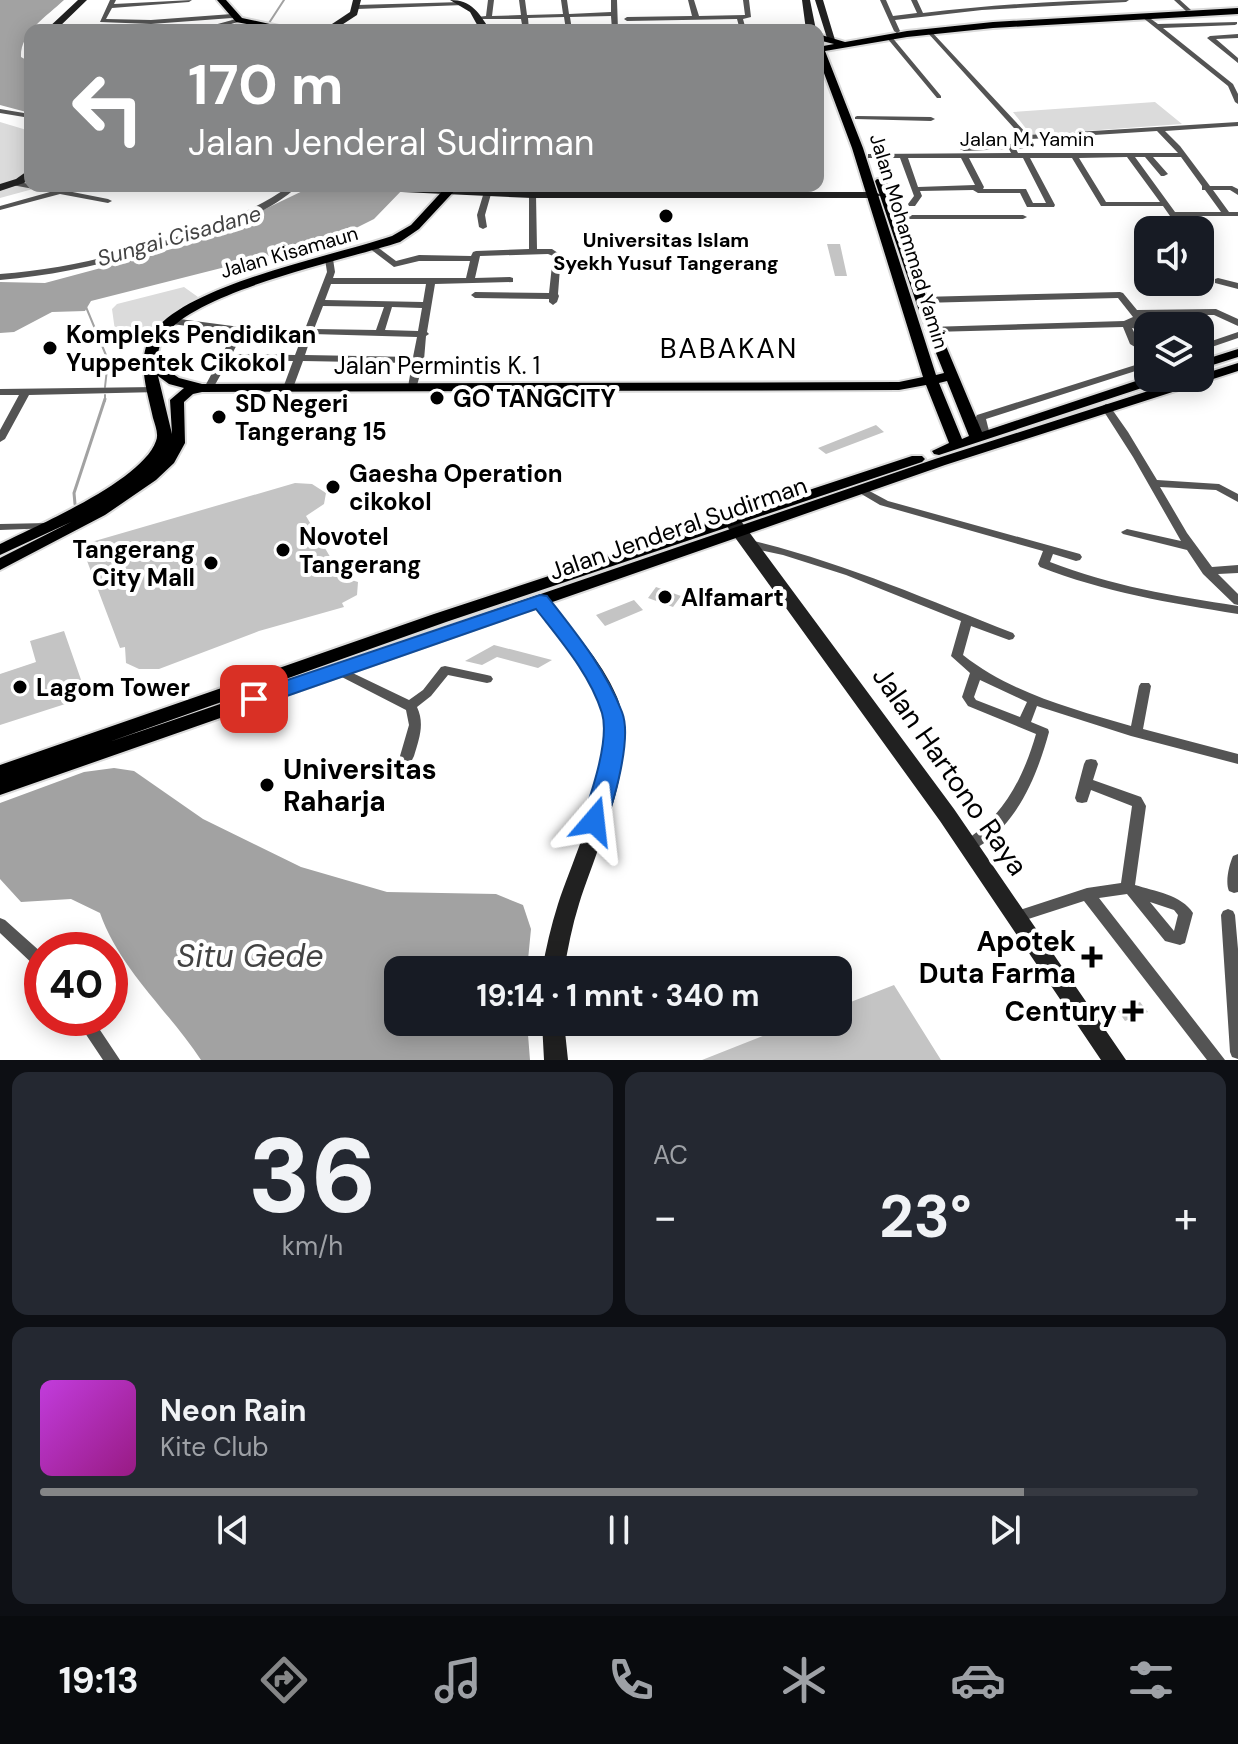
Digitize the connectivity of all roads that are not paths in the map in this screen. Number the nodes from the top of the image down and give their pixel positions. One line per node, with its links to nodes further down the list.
1 (83, 0): 44 (street)
2 (189, 0): 22 (street)
3 (221, 0): 37 (main road)
4 (491, 0): 36 (street)
5 (522, 0): 33 (street)
6 (564, 0): 31 (street)
7 (614, 0): 30 (street)
8 (691, 0): 38 (street)
9 (746, 0): 39 (street)
10 (806, 0): 55 (street)
11 (819, 0): 62 (street)
12 (883, 0): 40 (street)
13 (914, 0): 32 (street)
14 (945, 0): 28 (street)
15 (977, 0): 25 (street)
16 (1126, 0): 19 (street)
17 (1180, 0): 26 (street)
18 (1074, 1): 19 (street); 21 (street)
19 (1105, 1)
20 (459, 2): 24 (street); 36 (street)
21 (1044, 2): 23 (street)
22 (111, 3): 43 (street)
23 (1011, 3): 25 (street); 42 (street)
24 (357, 4): 49 (street)
25 (982, 8): 28 (street)
26 (1191, 10): 27 (main road); 34 (main road)
27 (1236, 10): 35 (main road); 57 (street)
28 (951, 11): 32 (street)
29 (164, 12): 43 (street)
30 (615, 14): 31 (street); 53 (street)
31 (565, 15): 33 (street); 52 (street)
32 (921, 15): 40 (street)
33 (523, 16): 36 (street); 51 (street)
34 (1119, 16): 35 (main road); 42 (main road)
35 (1144, 16): 56 (street)
36 (484, 17): 50 (street)
37 (236, 18): 47 (street); 48 (main road)
38 (696, 18): 39 (street); 41 (street)
39 (740, 18): 54 (street)
40 (892, 18): 59 (street)
41 (627, 19)
42 (1026, 20): 58 (main road); 59 (main road)
43 (154, 22): 45 (street); 46 (street)
44 (57, 24)
45 (136, 24)
46 (173, 24)
47 (213, 24)
48 (249, 24)
49 (337, 24)
50 (485, 24)
51 (525, 24)
52 (567, 24)
53 (615, 24)
54 (742, 24)
55 (810, 24)
56 (1156, 26): 57 (street); 67 (street)
57 (1237, 26)
58 (929, 31): 59 (main road); 76 (street)
59 (893, 34): 62 (main road); 68 (street)
60 (1238, 36): 66 (street)
61 (824, 38): 62 (main road)
62 (837, 40): 63 (main road)
63 (824, 49)
64 (824, 54): 72 (main road, Jalan Mohammad Yamin)
65 (824, 55): 104 (main road, Jalan Mohammad Yamin)
66 (1238, 61)
67 (1235, 85): 69 (street)
68 (939, 97)
69 (1238, 102)
70 (0, 111): 71 (street)
71 (24, 115)
72 (857, 118): 73 (street); 83 (main road, Jalan Mohammad Yamin)
73 (931, 119)
74 (1238, 124): 75 (street)
75 (1159, 129): 76 (street); 82 (street)
76 (1025, 138): 77 (street)
77 (1014, 151): 78 (street, Jalan M. Yamin); 85 (street); 86 (street, Jalan M. Yamin)
78 (1025, 155): 79 (street, Jalan M. Yamin); 92 (street)
79 (1074, 155): 80 (street, Jalan M. Yamin); 107 (street)
80 (1129, 155): 81 (street, Jalan M. Yamin); 107 (street)
81 (1147, 155): 82 (street, Jalan M. Yamin); 87 (street)
82 (1183, 155): 93 (street)
83 (871, 156): 84 (street, Jalan M. Yamin); 111 (main road, Jalan Mohammad Yamin)
84 (903, 156): 85 (street, Jalan M. Yamin); 94 (street)
85 (944, 156): 86 (street, Jalan M. Yamin)
86 (964, 156): 92 (street)
87 (1164, 174)
88 (24, 176): 89 (street)
89 (15, 183): 90 (street); 91 (street)
90 (24, 185)
91 (0, 188)
92 (976, 188): 94 (street)
93 (1205, 188): 101 (street); 109 (street)
94 (915, 189): 106 (street)
95 (60, 192): 105 (street); 108 (street)
96 (288, 192): 118 (street)
97 (446, 192): 114 (main road, Jalan Kisamaun)
98 (472, 192): 102 (street)
99 (552, 192): 103 (street)
100 (753, 192): 104 (street)
101 (1238, 193)
102 (487, 194): 103 (street); 113 (street)
103 (532, 195): 115 (street)
104 (875, 195): 156 (main road, Jalan Mohammad Yamin)
105 (108, 201)
106 (912, 204)
107 (1164, 204): 109 (street)
108 (0, 208)
109 (1227, 214): 110 (street)
110 (1238, 214)
111 (894, 217): 112 (street); 126 (main road, Jalan Mohammad Yamin)
112 (1023, 217)
113 (483, 227)
114 (373, 248): 116 (main road, Jalan Kisamaun); 117 (street)
115 (533, 252): 117 (street); 125 (street)
116 (329, 259): 120 (street); 132 (main road, Jalan Kisamaun)
117 (473, 259): 122 (street)
118 (0, 277)
119 (510, 280): 122 (street)
120 (329, 281): 121 (street); 127 (street)
121 (431, 281): 122 (street); 129 (street)
122 (470, 281)
123 (1218, 281): 124 (street)
124 (1238, 286)
125 (475, 295)
126 (921, 300): 131 (street); 137 (main road, Jalan Mohammad Yamin)
127 (320, 303): 128 (street); 139 (street)
128 (389, 304): 129 (street); 140 (street)
129 (425, 305): 141 (street)
130 (1214, 312): 134 (street)
131 (1134, 313)
132 (172, 321): 138 (street); 150 (main road, Jalan Kisamaun)
133 (1134, 322): 135 (street)
134 (1238, 323)
135 (1126, 324): 136 (street); 137 (street); 143 (street)
136 (1134, 326)
137 (932, 329): 154 (main road, Jalan Mohammad Yamin)
138 (240, 330): 139 (street); 146 (street)
139 (308, 331): 140 (street); 147 (street)
140 (380, 333): 141 (street)
141 (424, 334): 148 (street)
142 (1238, 335): 144 (street)
143 (1134, 342)
144 (1214, 343)
145 (1238, 353): 149 (main road)
146 (227, 357): 147 (street); 159 (street)
147 (297, 358): 148 (street); 160 (street)
148 (419, 360): 158 (street)
149 (1214, 361)
150 (151, 365): 159 (main road, Jalan Permintis K. 1); 161 (main road)
151 (1238, 367): 166 (main road, Jalan Jenderal Sudirman)
152 (1134, 369): 153 (street)
153 (1122, 373): 155 (street); 162 (street)
154 (952, 376): 156 (main road, Jalan Permintis K. 1); 167 (main road, Jalan Mohammad Yamin)
155 (1134, 381)
156 (933, 382): 158 (main road, Jalan Permintis K. 1); 168 (main road, Jalan Mohammad Yamin)
157 (1134, 386): 165 (main road, Jalan Jenderal Sudirman)
158 (413, 387): 160 (main road, Jalan Permintis K. 1)
159 (206, 388): 160 (main road, Jalan Permintis K. 1); 183 (main road)
160 (288, 388)
161 (156, 390): 164 (street); 175 (main road)
162 (1070, 390): 165 (street); 169 (street)
163 (0, 392): 164 (street)
164 (25, 392): 170 (street)
165 (1085, 401): 169 (main road, Jalan Jenderal Sudirman)
166 (1106, 407): 172 (street); 173 (main road, Jalan Jenderal Sudirman)
167 (968, 418): 168 (main road); 169 (main road, Jalan Mohammad Yamin)
168 (947, 422): 171 (main road, Jalan Mohammad Yamin)
169 (981, 436): 171 (main road, Jalan Jenderal Sudirman)
170 (0, 439)
171 (957, 445): 178 (main road, Jalan Jenderal Sudirman)
172 (1154, 483): 174 (street); 179 (street)
173 (862, 490): 178 (main road, Jalan Jenderal Sudirman); 181 (street)
174 (1238, 499)
175 (48, 526): 176 (street); 180 (main road)
176 (0, 527)
177 (1127, 532): 179 (street)
178 (742, 533): 186 (main road, Jalan Jenderal Sudirman); 189 (street); 202 (main road, Jalan Jenderal Sudirman); 204 (street, Jalan Hartono Raya)
179 (1187, 546): 185 (street)
180 (0, 550)
181 (1049, 550): 182 (street); 188 (street)
182 (1076, 557)
183 (0, 565)
184 (1238, 569): 185 (street)
185 (1207, 571): 187 (street)
186 (540, 601): 191 (main road, Jalan Jenderal Sudirman); 212 (street)
187 (1238, 601)
188 (1238, 610)
189 (967, 620): 190 (street); 192 (street)
190 (1009, 636)
191 (338, 670): 196 (street); 203 (main road, Jalan Jenderal Sudirman)
192 (977, 671): 195 (street); 197 (street)
193 (487, 679): 196 (street)
194 (1145, 686): 198 (street)
195 (1034, 699): 197 (street); 198 (street)
196 (410, 706): 199 (street)
197 (1024, 723): 204 (street)
198 (1136, 731): 200 (street)
199 (407, 756)
200 (1238, 759)
201 (1091, 764): 207 (street)
202 (0, 773)
203 (0, 787)
204 (968, 846): 209 (street, Jalan Hartono Raya)
205 (1238, 860): 206 (street)
206 (1234, 887)
207 (1087, 894): 209 (street); 220 (street)
208 (1228, 915): 213 (street)
209 (1016, 917): 219 (street, Jalan Hartono Raya)
210 (0, 924): 211 (street)
211 (24, 946)
212 (556, 956)
213 (1236, 977): 216 (street)
214 (95, 1036): 217 (street)
215 (554, 1036): 218 (street)
216 (1238, 1052)
217 (112, 1060)
218 (556, 1060)
219 (1114, 1060)
220 (1217, 1060)

